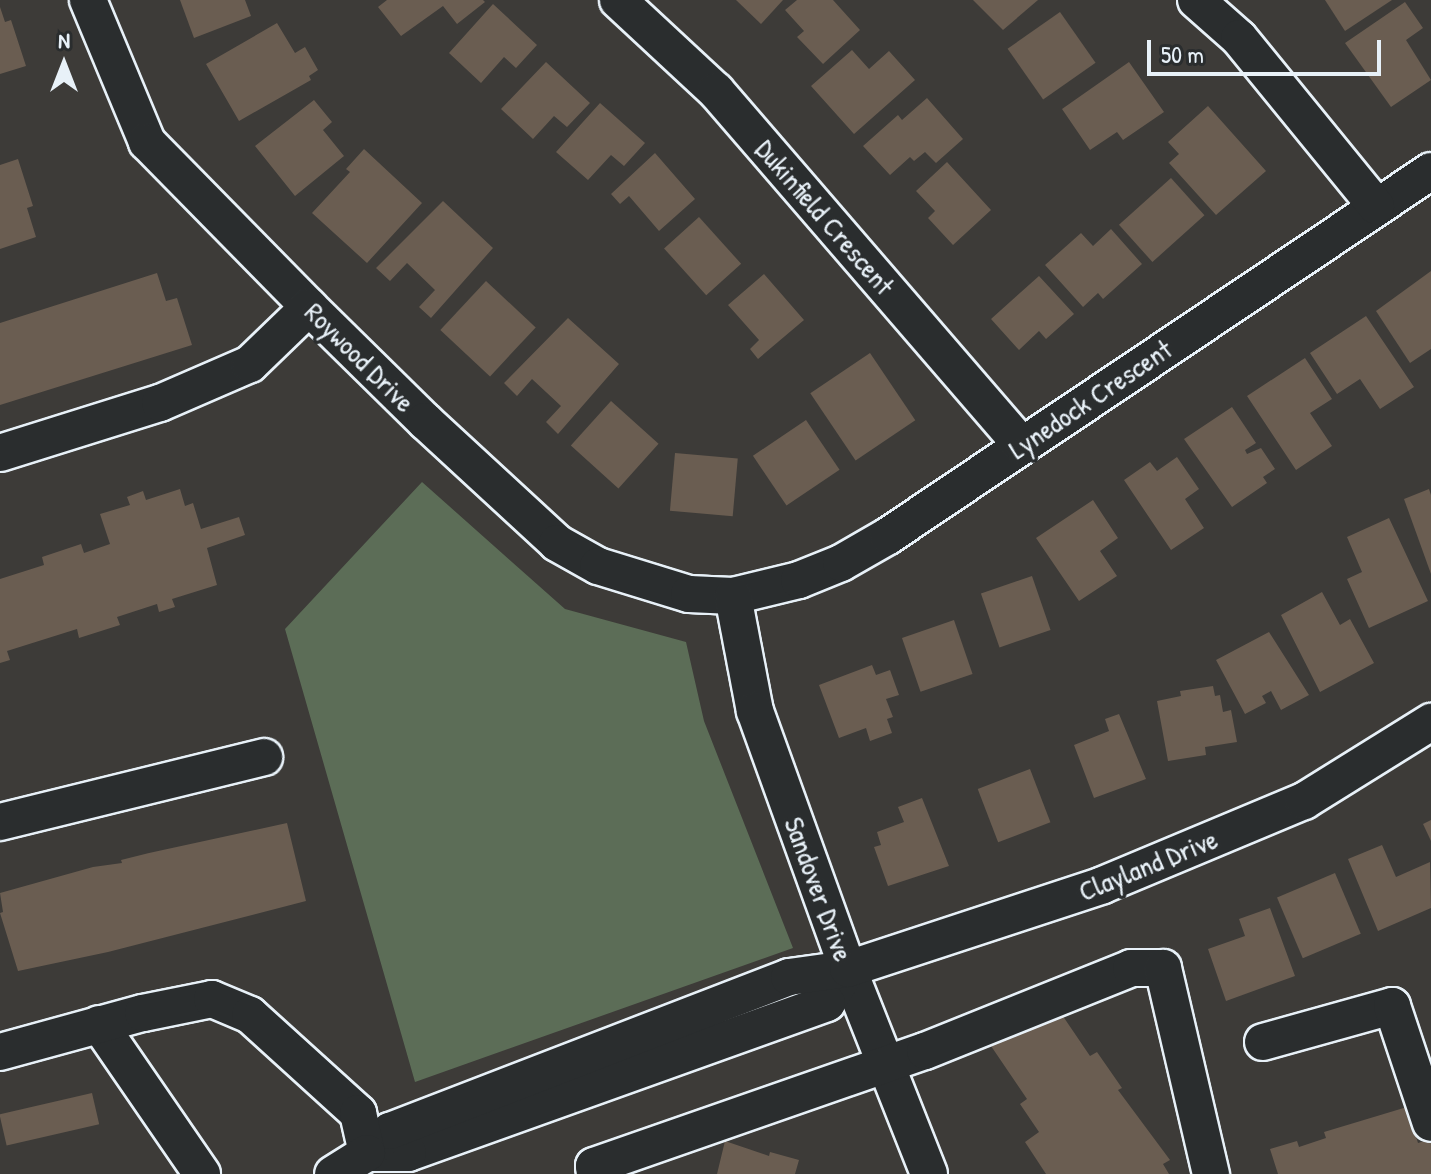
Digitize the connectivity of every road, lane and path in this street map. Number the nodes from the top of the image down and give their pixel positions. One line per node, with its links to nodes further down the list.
1 (88, 0): 6 (street, Roywood Drive)
2 (618, 0): 7 (street, Dukinfield Crescent)
3 (1196, 0): 5 (street)
4 (1431, 171): 5 (street, Lynedock Crescent)
5 (1376, 206): 7 (street, Lynedock Crescent)
6 (309, 307): 8 (street); 9 (street, Roywood Drive)
7 (1022, 445): 9 (street, Lynedock Crescent)
8 (0, 453)
9 (733, 596): 13 (street, Sandover Drive)
10 (1431, 722): 13 (street, Clayland Drive)
11 (264, 757): 12 (street)
12 (0, 822)
13 (848, 969): 17 (street, Sandover Drive); 19 (street, Clayland Drive)
14 (99, 1024): 16 (street); 19 (street); 20 (street)
15 (1263, 1042): 18 (street)
16 (0, 1052)
17 (886, 1065): 22 (street); 23 (street, Sandover Drive); 24 (street)
18 (1431, 1123)
19 (367, 1153): 21 (street, Clayland Drive)
20 (202, 1174)
21 (333, 1174)
22 (595, 1174)
23 (929, 1174)
24 (1211, 1174)

